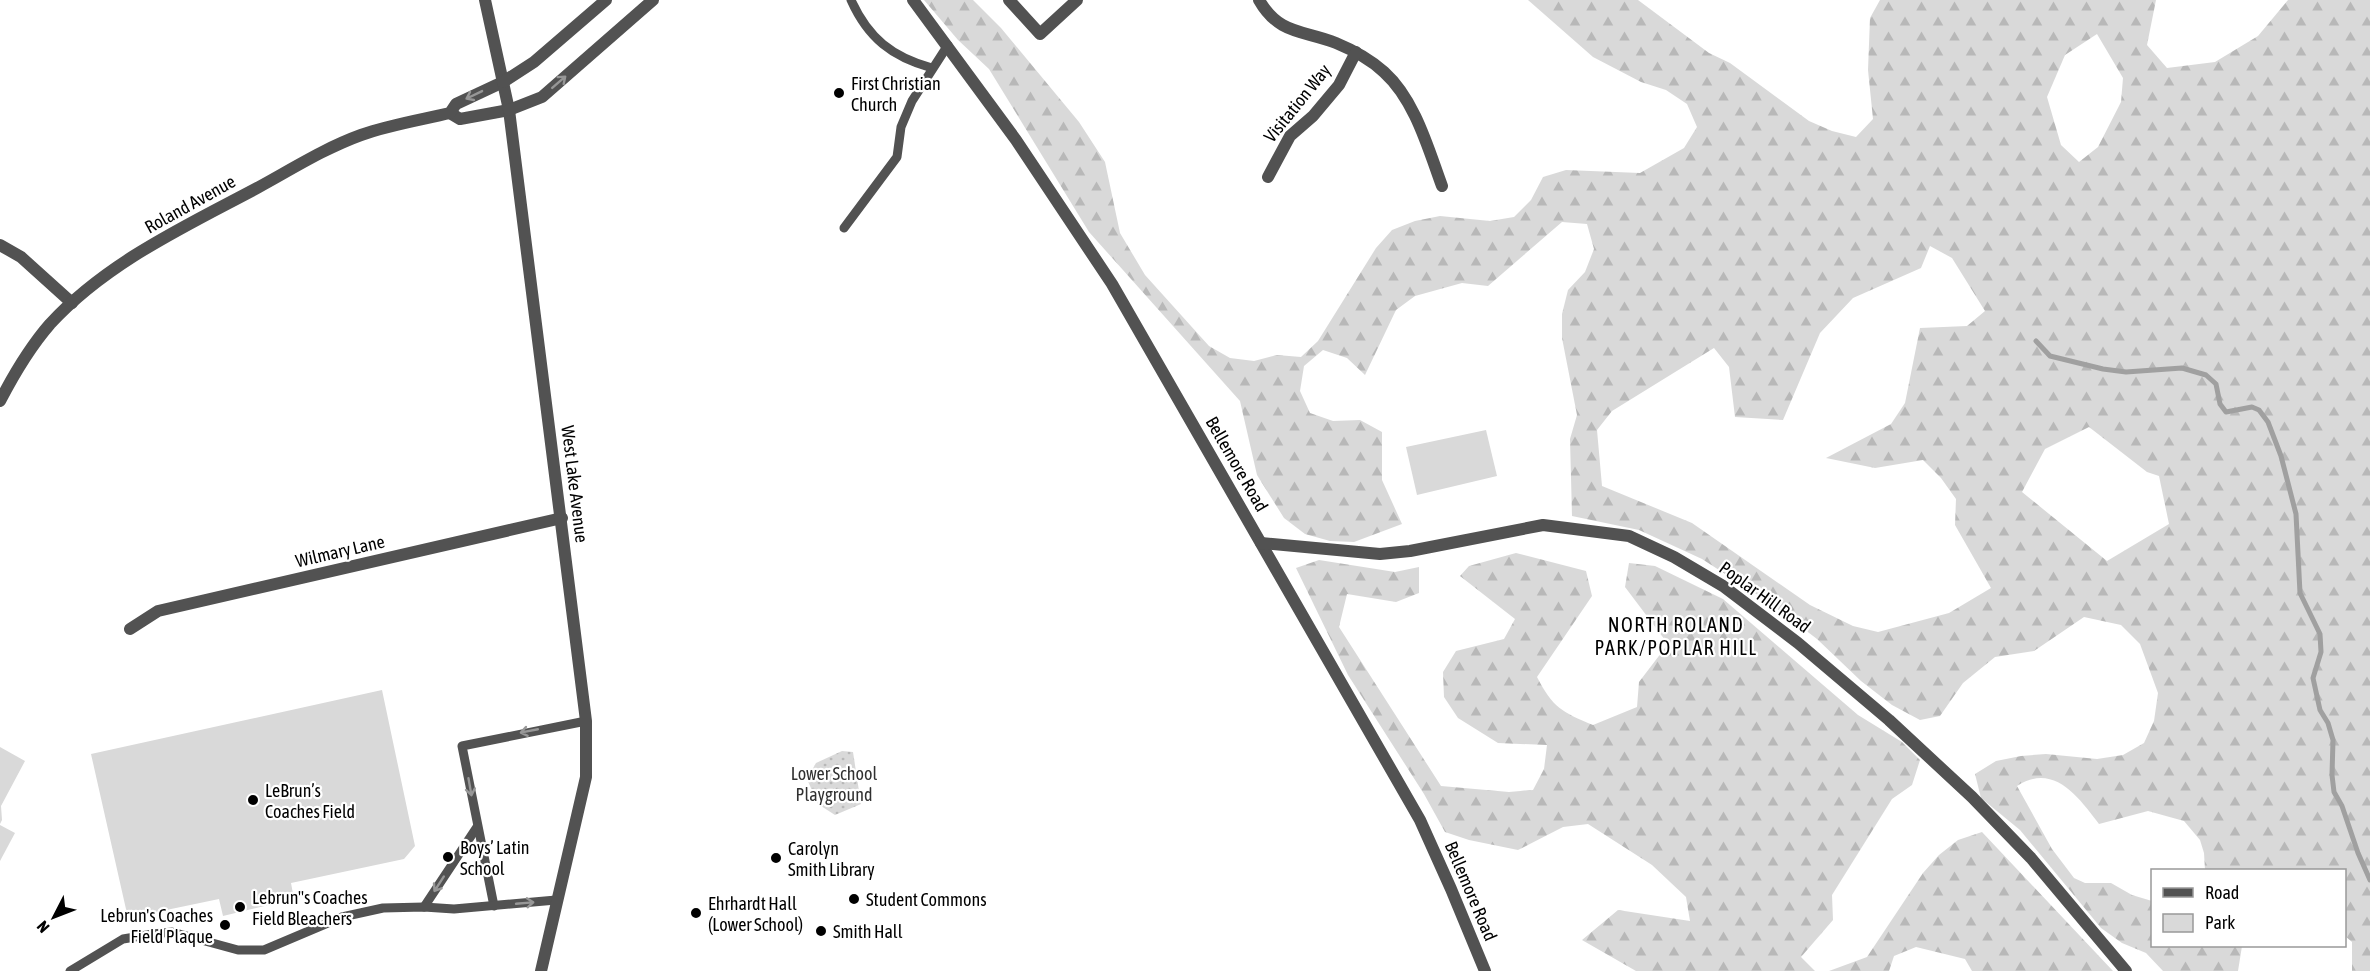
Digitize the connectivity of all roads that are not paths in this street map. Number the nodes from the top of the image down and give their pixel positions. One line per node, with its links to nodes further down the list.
1 (485, 0): 12 (street, West Lake Avenue)
2 (606, 0): 12 (street, Roland Avenue)
3 (653, 0): 13 (street, Roland Avenue, one-way to 3)
4 (851, 0): 11 (lane)
5 (913, 0): 9 (street, Bellemore Road)
6 (1009, 0): 7 (street)
7 (1077, 0)
8 (1259, 0): 10 (street)
9 (948, 45): 11 (lane); 22 (street, Bellemore Road)
10 (1356, 52): 15 (street, Visitation Way); 16 (street)
11 (932, 68): 17 (lane)
12 (502, 82): 13 (street, West Lake Avenue); 14 (street, Roland Avenue, one-way to 14)
13 (509, 110): 14 (street, Roland Avenue); 21 (street, West Lake Avenue)
14 (450, 113): 19 (street, Roland Avenue)
15 (1268, 177)
16 (1442, 186)
17 (844, 228)
18 (0, 245): 19 (street)
19 (72, 303): 20 (street, Roland Avenue)
20 (0, 401)
21 (562, 518): 23 (street, Wilmary Lane); 24 (street, West Lake Avenue)
22 (1261, 543): 31 (street, Bellemore Road); 32 (street, Poplar Hill Road)
23 (130, 630)
24 (586, 721): 25 (lane, one-way to 25); 26 (street, West Lake Avenue)
25 (477, 827): 27 (lane, one-way to 27); 28 (lane)
26 (556, 900): 28 (lane, one-way to 26); 30 (street, West Lake Avenue)
27 (424, 906): 28 (lane); 29 (lane)
28 (494, 906)
29 (70, 971)
30 (541, 971)
31 (1485, 971)
32 (2126, 971)

